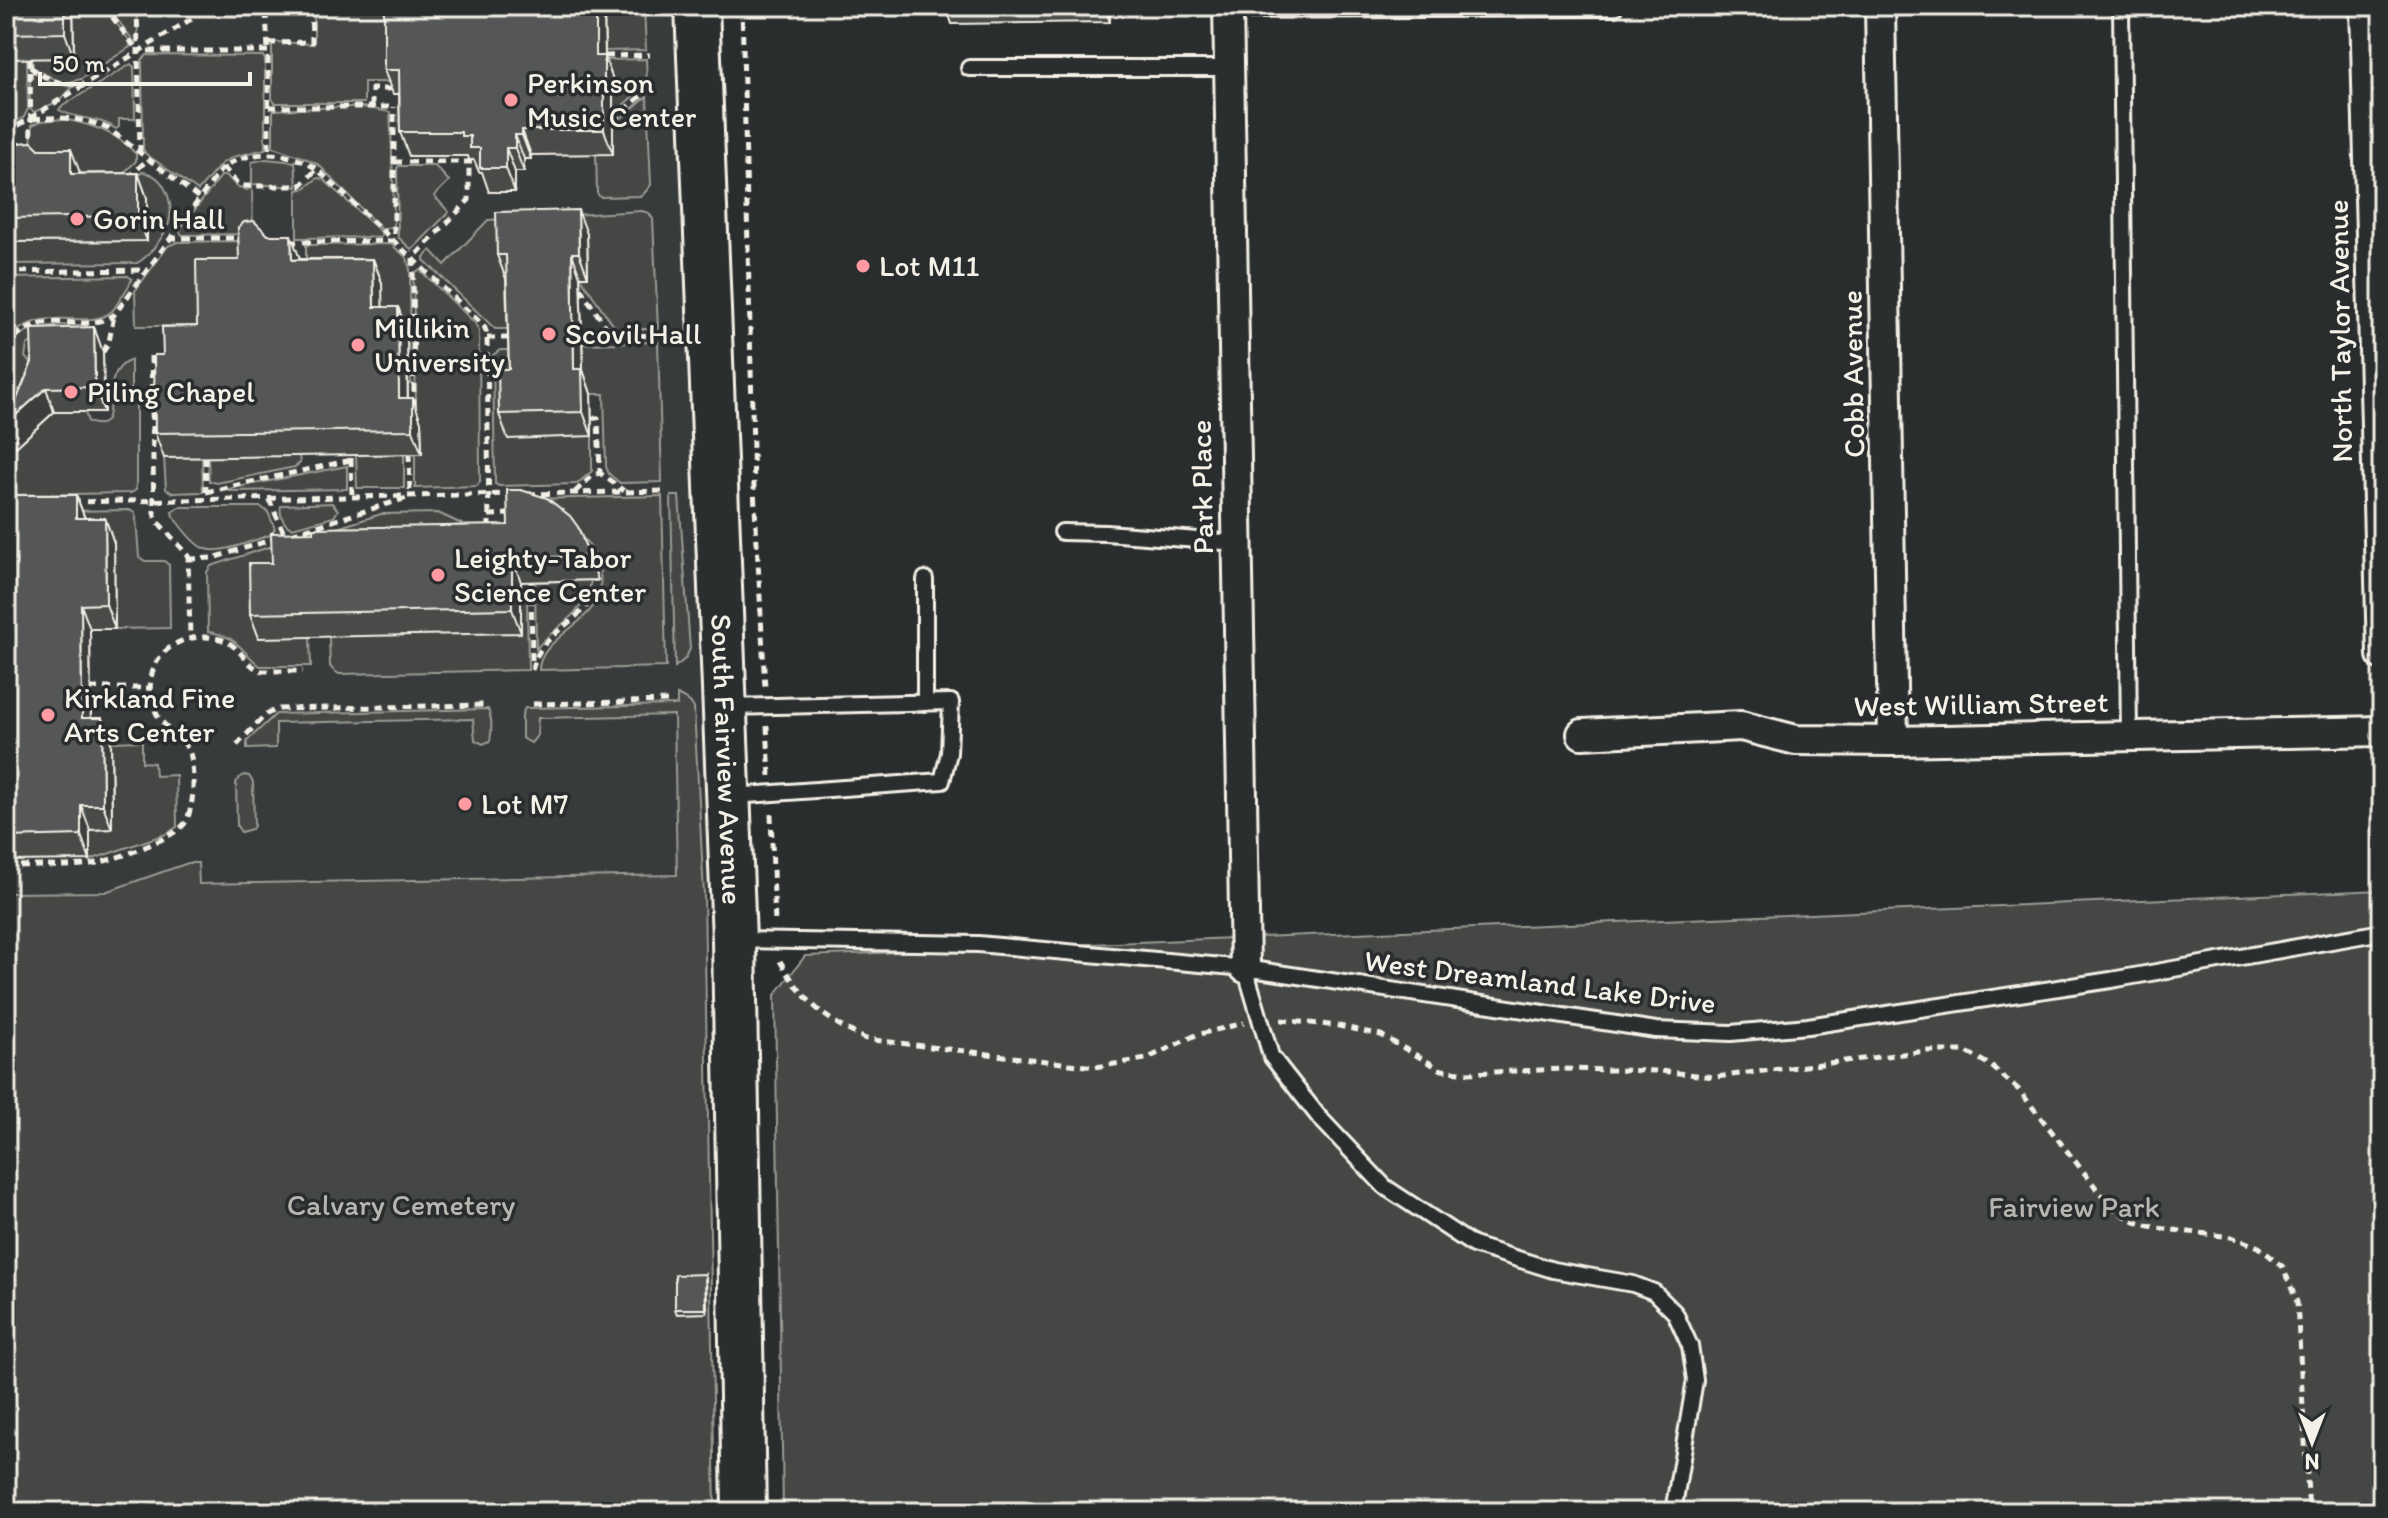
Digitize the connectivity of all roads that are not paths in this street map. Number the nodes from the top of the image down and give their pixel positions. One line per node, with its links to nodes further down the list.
1 (697, 6): 14 (main road, South Fairview Avenue)
2 (1880, 6): 18 (street, Cobb Avenue)
3 (2121, 6): 17 (lane)
4 (2365, 6): 12 (street, North Taylor Avenue)
5 (1228, 8): 6 (lane); 8 (street, Park Place)
6 (1614, 8)
7 (969, 68): 8 (lane)
8 (1229, 68): 10 (street, Park Place)
9 (1062, 532): 10 (lane)
10 (1237, 543): 22 (street, Park Place)
11 (925, 579): 13 (lane)
12 (2382, 655)
13 (925, 703): 14 (lane); 19 (lane)
14 (725, 707): 19 (main road, South Fairview Avenue)
15 (2382, 731): 17 (street, West William Street)
16 (1582, 734): 18 (street, West William Street)
17 (2129, 736): 18 (street, West William Street)
18 (1893, 741)
19 (728, 796): 21 (main road, South Fairview Avenue)
20 (2382, 932): 22 (lane, West Dreamland Lake Drive)
21 (734, 940): 22 (lane, West Dreamland Lake Drive); 23 (main road, South Fairview Avenue)
22 (1245, 968): 24 (lane)
23 (744, 1512)
24 (1673, 1512)

